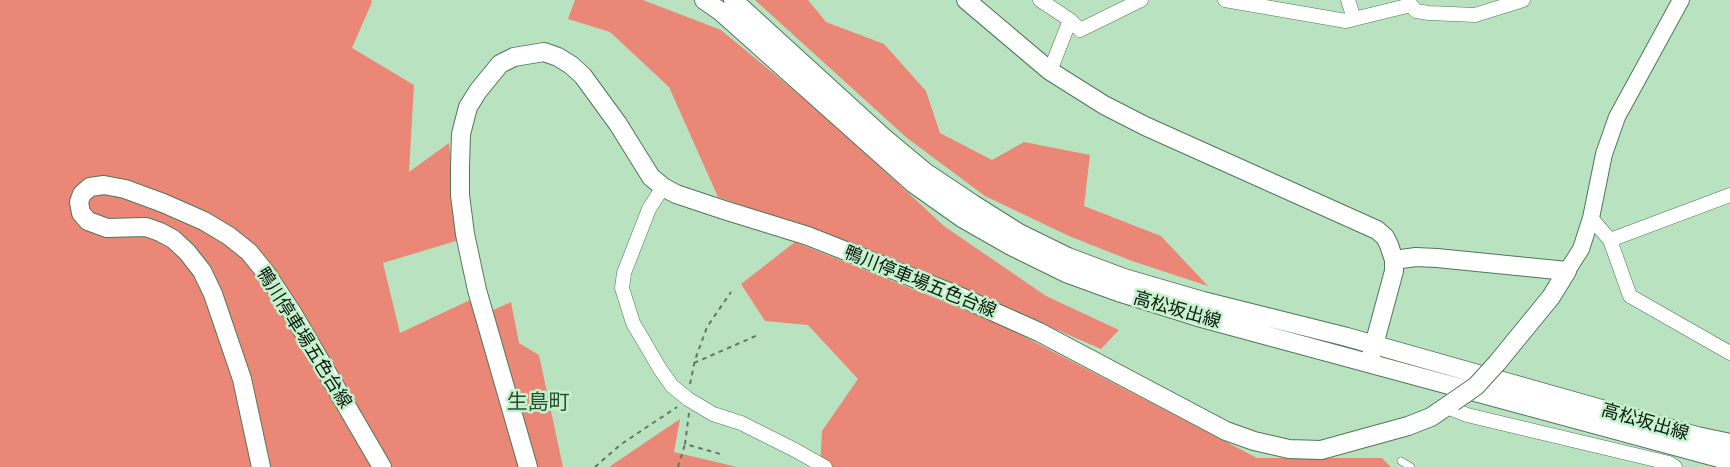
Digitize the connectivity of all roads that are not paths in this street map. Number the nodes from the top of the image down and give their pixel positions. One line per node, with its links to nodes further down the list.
1 (704, 0): 22 (main road, 高松坂出線)
2 (733, 0): 20 (main road, 高松坂出線)
3 (966, 0): 13 (main road)
4 (1040, 0): 12 (street)
5 (1141, 0): 12 (street)
6 (1225, 0): 11 (street)
7 (1348, 0): 11 (street)
8 (1523, 0): 10 (street)
9 (1682, 0): 16 (street)
10 (1411, 3): 11 (street)
11 (1354, 19)
12 (1070, 20): 13 (street)
13 (1050, 71): 18 (main road)
14 (663, 187): 23 (main road, 鴨川停車場五色台線); 29 (main road, 鴨川停車場五色台線); 30 (street)
15 (1730, 195): 17 (street)
16 (1591, 218): 17 (street); 19 (street)
17 (1610, 240): 21 (street)
18 (1394, 260): 19 (main road); 20 (main road)
19 (1567, 271): 23 (main road, 鴨川停車場五色台線, bridge)
20 (1374, 345): 22 (main road); 24 (main road, 高松坂出線)
21 (1730, 353)
22 (1369, 364): 25 (main road, 高松坂出線)
23 (1450, 405): 32 (street)
24 (1730, 443)
25 (1730, 460)
26 (1401, 461): 31 (lane)
27 (261, 467): 28 (main road, 鴨川停車場五色台線)
28 (382, 467)
29 (528, 467)
30 (825, 467)
31 (1411, 467)
32 (1675, 467)

